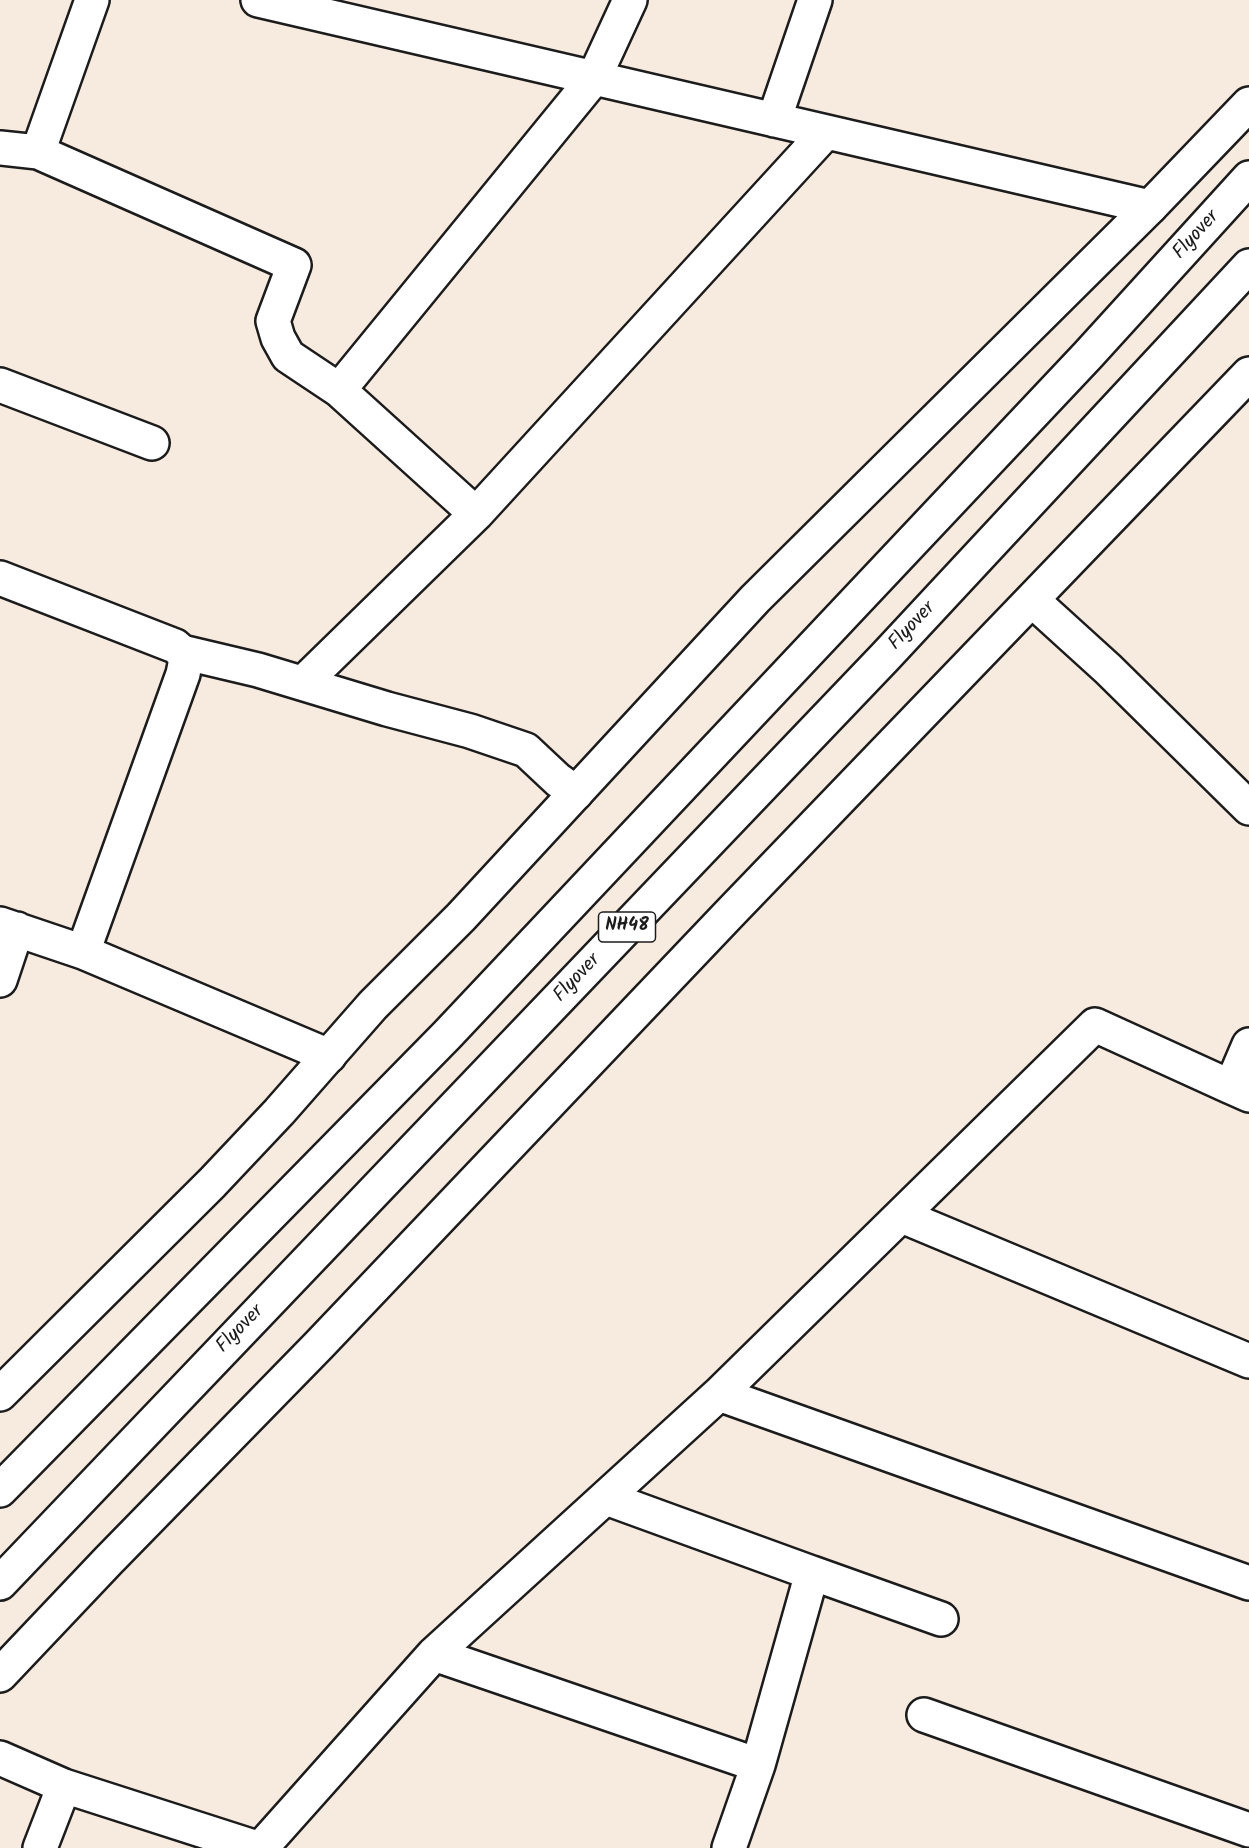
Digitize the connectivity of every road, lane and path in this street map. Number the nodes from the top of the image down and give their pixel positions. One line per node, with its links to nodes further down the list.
1 (92, 0): 11 (main road)
2 (258, 0): 5 (main road)
3 (630, 0): 6 (main road)
4 (815, 0): 8 (main road)
5 (310, 6): 6 (main road)
6 (594, 78): 8 (main road); 17 (main road)
7 (1249, 104): 13 (main road)
8 (774, 120): 9 (main road)
9 (826, 132): 13 (main road); 19 (main road)
10 (0, 148): 11 (main road)
11 (38, 152): 17 (main road)
12 (1249, 178): 36 (main road, Flyover / NH48)
13 (1150, 207): 24 (main road)
14 (1249, 266): 39 (main road, Flyover / NH48)
15 (1249, 374): 21 (main road)
16 (0, 385): 18 (main road)
17 (339, 390): 19 (main road)
18 (152, 442)
19 (476, 514): 23 (main road)
20 (0, 578): 22 (main road)
21 (1032, 600): 25 (main road); 43 (main road)
22 (182, 652): 23 (main road); 27 (main road)
23 (303, 683): 24 (main road)
24 (576, 794): 30 (main road)
25 (1249, 808)
26 (8, 927): 27 (main road); 28 (main road)
27 (83, 952): 30 (main road)
28 (0, 980)
29 (1249, 1045): 31 (main road)
30 (329, 1056): 34 (main road)
31 (1240, 1091): 32 (main road)
32 (902, 1216): 33 (main road); 35 (main road)
33 (1249, 1361)
34 (0, 1394)
35 (719, 1394): 37 (main road); 40 (main road)
36 (0, 1490)
37 (606, 1498): 38 (main road); 42 (main road)
38 (812, 1573): 41 (main road); 46 (main road)
39 (0, 1583)
40 (1249, 1583)
41 (941, 1619)
42 (434, 1654): 46 (main road); 51 (main road)
43 (0, 1675)
44 (924, 1715): 48 (main road)
45 (0, 1758): 47 (main road)
46 (758, 1765): 52 (main road)
47 (64, 1786): 49 (main road); 50 (main road)
48 (1249, 1830)
49 (219, 1843): 51 (main road)
50 (39, 1848)
51 (259, 1848)
52 (729, 1848)

